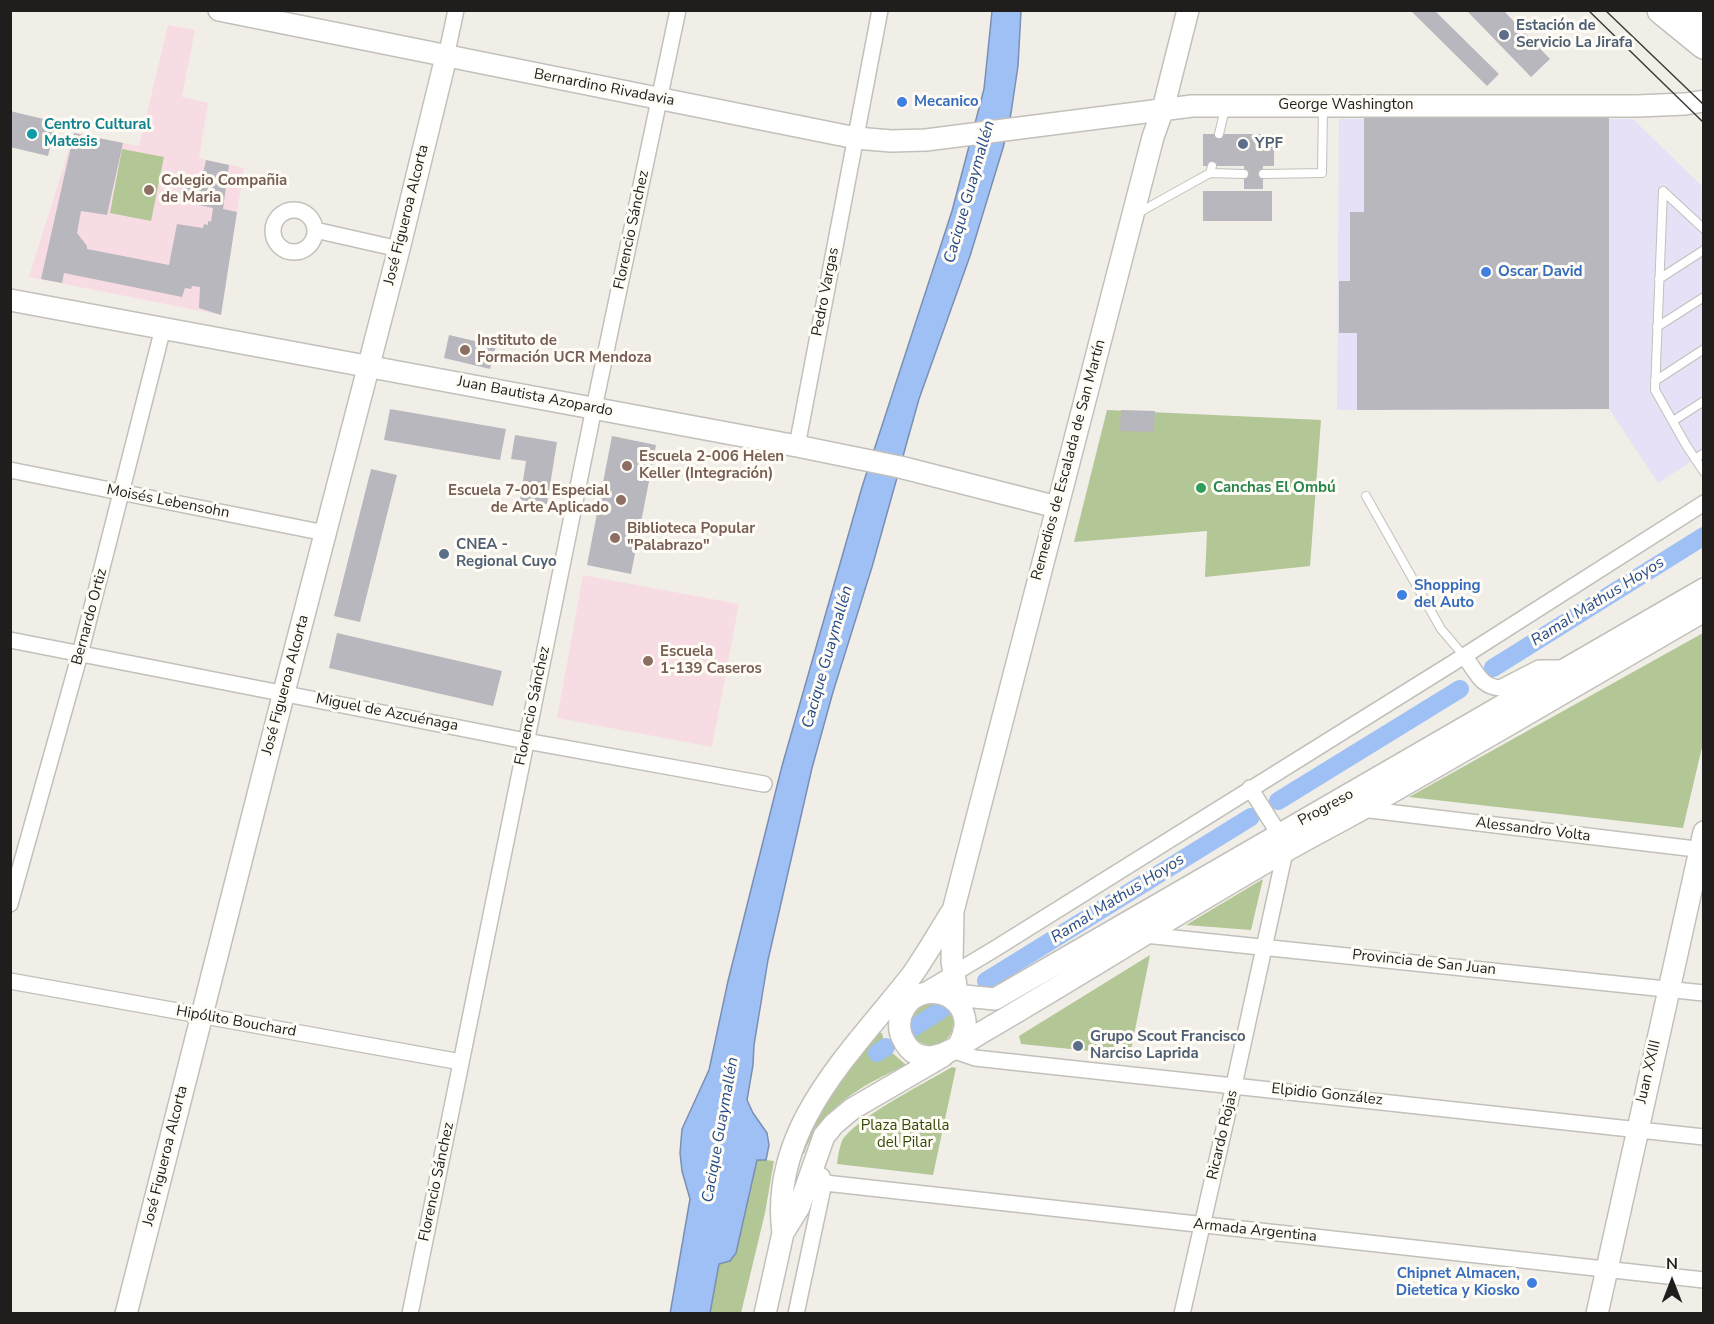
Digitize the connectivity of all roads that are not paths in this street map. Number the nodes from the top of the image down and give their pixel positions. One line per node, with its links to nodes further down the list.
1 (219, 10): 10 (main road, Bernardino Rivadavia)
2 (456, 10): 10 (street)
3 (678, 10): 11 (street, Florencio Sánchez)
4 (880, 10): 18 (street, Pedro Vargas)
5 (1188, 10): 15 (main road, Remedios de Escalada de San Martín)
6 (1661, 10): 9 (highway)
7 (1697, 10): 8 (highway)
8 (1704, 16)
9 (1704, 45)
10 (446, 57): 11 (main road, Bernardino Rivadavia); 24 (main road, José Figueroa Alcorta)
11 (660, 99): 18 (main road, Bernardino Rivadavia); 35 (street, Florencio Sánchez)
12 (1704, 101): 14 (main road, George Washington)
13 (1225, 105): 14 (main road, George Washington); 15 (main road, George Washington); 17 (lane)
14 (1323, 105): 20 (lane)
15 (1163, 109): 16 (main road, George Washington); 21 (main road, Remedios de Escalada de San Martín)
16 (990, 131): 18 (main road, Bernardino Rivadavia)
17 (1219, 134)
18 (856, 138): 37 (street, Pedro Vargas)
19 (1244, 174): 21 (lane)
20 (1263, 174)
21 (1134, 216): 45 (main road, Remedios de Escalada de San Martín)
22 (1704, 229): 26 (lane)
23 (315, 230): 24 (street)
24 (399, 249): 32 (main road, José Figueroa Alcorta)
25 (1704, 250): 26 (lane)
26 (1659, 279): 29 (lane)
27 (1704, 297): 29 (lane)
28 (10, 300): 30 (main road, Juan Bautista Azopardo)
29 (1658, 327): 33 (lane)
30 (163, 328): 32 (main road, Juan Bautista Azopardo); 42 (street, Bernardo Ortiz)
31 (1704, 350): 33 (lane)
32 (368, 366): 35 (main road, Juan Bautista Azopardo); 46 (main road, José Figueroa Alcorta)
33 (1655, 381): 36 (lane)
34 (1704, 401): 36 (lane)
35 (594, 408): 37 (main road, Juan Bautista Azopardo); 56 (street, Florencio Sánchez)
36 (1672, 422): 39 (lane)
37 (797, 447): 45 (main road, Juan Bautista Azopardo)
38 (1704, 453): 39 (lane)
39 (1695, 459): 41 (lane)
40 (10, 471): 42 (street, Moisés Lebensohn)
41 (1704, 472)
42 (122, 493): 46 (street, Moisés Lebensohn); 52 (street, Bernardo Ortiz)
43 (1366, 496): 53 (lane)
44 (1704, 503): 53 (street)
45 (1057, 507): 63 (main road, Remedios de Escalada de San Martín)
46 (325, 533): 55 (main road, José Figueroa Alcorta)
47 (1704, 581): 49 (street)
48 (1704, 589): 49 (main road, Progreso)
49 (1678, 605): 54 (main road, Progreso)
50 (1704, 611): 59 (main road, Progreso)
51 (10, 640): 52 (street, Miguel de Azcuénaga)
52 (80, 654): 55 (street, Miguel de Azcuénaga); 62 (street, Bernardo Ortiz)
53 (1468, 661): 54 (street); 58 (street)
54 (1569, 668): 60 (main road, Progreso)
55 (284, 692): 56 (street, Miguel de Azcuénaga); 75 (main road, José Figueroa Alcorta)
56 (526, 741): 57 (street, Miguel de Azcuénaga); 78 (street, Florencio Sánchez)
57 (764, 784)
58 (1250, 788): 60 (street); 67 (street)
59 (1362, 809): 60 (main road, Progreso); 61 (street, Alessandro Volta)
60 (1279, 838): 64 (main road, Progreso); 66 (street, Ricardo Rojas); 73 (main road, Progreso)
61 (1702, 844): 71 (main road, Juan XXIII)
62 (10, 904)
63 (953, 911): 65 (main road, Remedios de Escalada de San Martín); 68 (main road, Remedios de Escalada de San Martín)
64 (1145, 935): 66 (street, Provincia de San Juan); 76 (main road, Progreso)
65 (951, 943): 67 (street); 69 (main road, Remedios de Escalada de San Martín)
66 (1264, 946): 71 (street, Provincia de San Juan); 79 (street, Ricardo Rojas)
67 (993, 950): 69 (street)
68 (913, 973): 74 (main road); 77 (main road, Remedios de Escalada de San Martín)
69 (953, 974): 73 (main road, Remedios de Escalada de San Martín); 74 (street)
70 (10, 981): 75 (street, Hipólito Bouchard)
71 (1668, 989): 72 (street, Provincia de San Juan); 80 (main road, Juan XXIII)
72 (1704, 993)
73 (952, 998): 74 (main road); 76 (main road)
74 (911, 1000): 76 (main road); 77 (main road)
75 (201, 1016): 78 (street, Hipólito Bouchard); 87 (main road, José Figueroa Alcorta)
76 (952, 1050): 79 (street, Elpidio González); 82 (main road, Progreso)
77 (847, 1053): 84 (main road, Remedios de Escalada de San Martín)
78 (461, 1062): 88 (street, Florencio Sánchez)
79 (1234, 1085): 80 (street, Elpidio González); 83 (street, Ricardo Rojas)
80 (1637, 1129): 81 (street, Elpidio González); 85 (main road, Juan XXIII)
81 (1704, 1137)
82 (816, 1182): 83 (street, Armada Argentina); 84 (main road, Progreso); 90 (street)
83 (1202, 1225): 85 (street, Armada Argentina); 91 (street, Ricardo Rojas)
84 (783, 1233): 89 (main road)
85 (1606, 1270): 86 (street, Armada Argentina); 92 (main road, Juan XXIII)
86 (1704, 1280)
87 (126, 1314)
88 (410, 1314)
89 (765, 1314)
90 (796, 1314)
91 (1182, 1314)
92 (1597, 1314)

